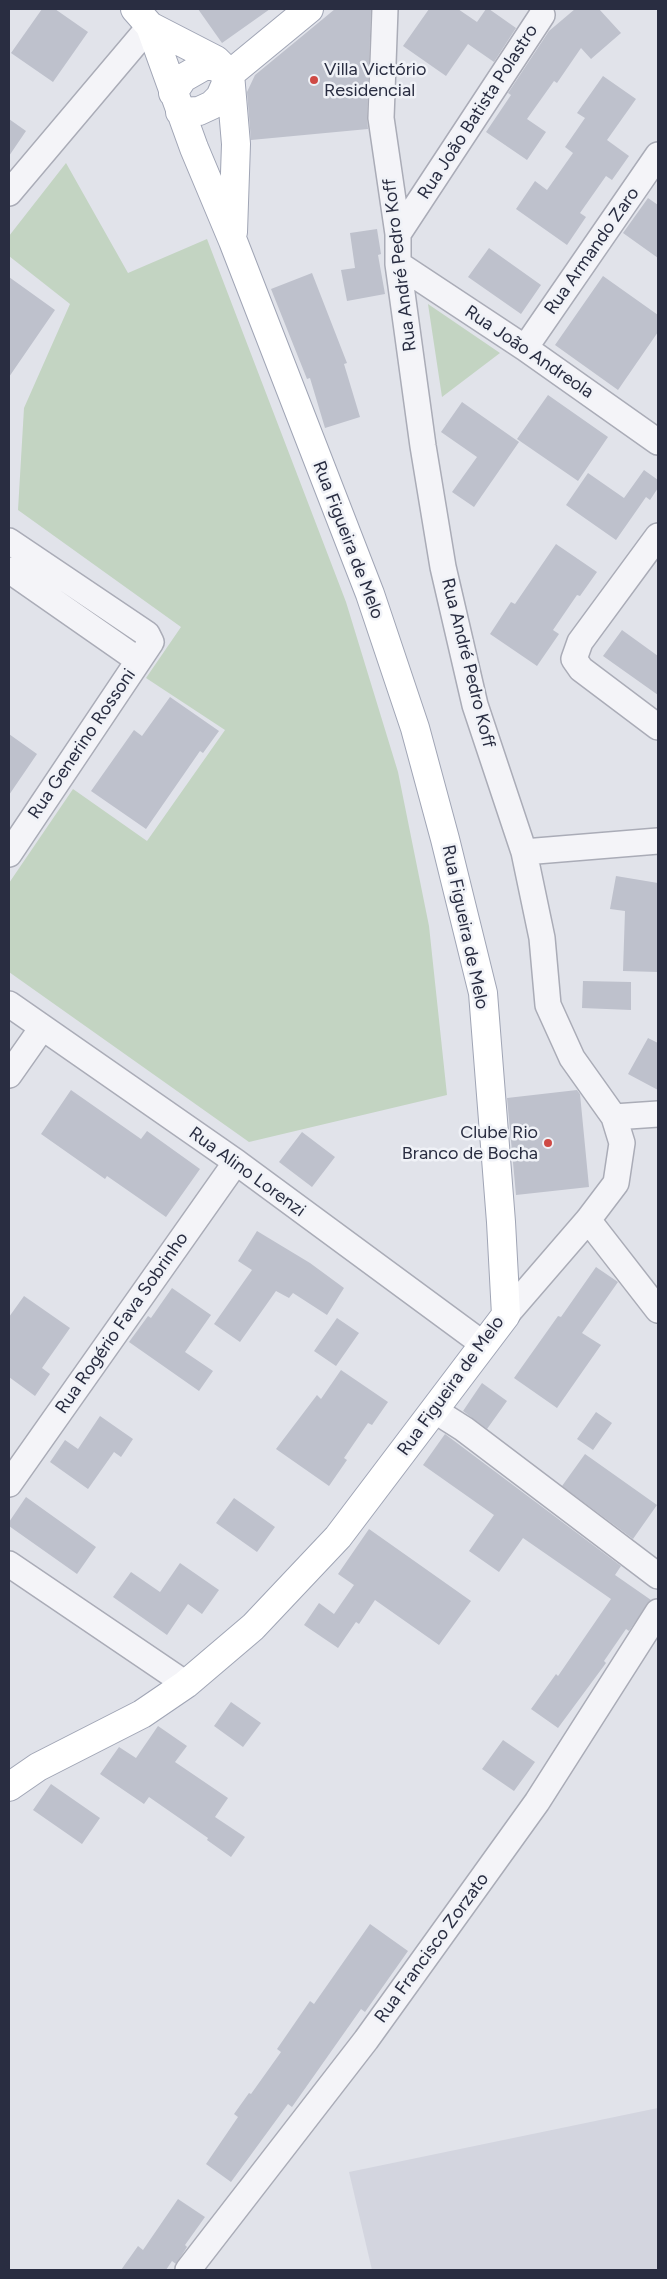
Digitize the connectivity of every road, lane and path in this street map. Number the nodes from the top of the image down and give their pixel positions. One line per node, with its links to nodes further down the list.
1 (308, 9): 5 (main road)
2 (385, 9): 9 (street, Rua André Pedro Koff)
3 (542, 16): 9 (street, Rua João Batista Polastro)
4 (142, 18): 5 (main road); 6 (main road, Rua Figueira de Melo); 8 (street)
5 (230, 74): 6 (main road); 6 (main road); 10 (main road, Rua Figueira de Melo)
6 (177, 102): 10 (main road, Rua Figueira de Melo)
7 (658, 155): 12 (street, Rua Armando Zaro)
8 (9, 194)
9 (398, 234): 11 (street, Rua André Pedro Koff)
10 (233, 240): 31 (main road, Rua Figueira de Melo)
11 (398, 264): 12 (street, Rua João Andreola); 21 (street, Rua André Pedro Koff)
12 (525, 348): 13 (street, Rua João Andreola)
13 (658, 442)
14 (658, 536): 18 (street)
15 (9, 541): 17 (street, Rua Generino Rossoni)
16 (9, 570): 17 (street)
17 (138, 660): 19 (street, Rua Generino Rossoni)
18 (658, 727)
19 (18, 821): 22 (street, Rua Generino Rossoni)
20 (658, 840): 21 (street)
21 (524, 852): 27 (street, Rua André Pedro Koff)
22 (9, 854)
23 (9, 1004): 24 (street, Rua Alino Lorenzi)
24 (42, 1028): 25 (street); 28 (street, Rua Alino Lorenzi)
25 (9, 1075)
26 (658, 1114): 27 (street)
27 (614, 1117): 29 (street, Rua André Pedro Koff)
28 (236, 1162): 32 (street, Rua Alino Lorenzi); 34 (street, Rua Rogério Fava Sobrinho)
29 (588, 1220): 30 (street); 31 (street, Rua André Pedro Koff)
30 (658, 1310)
31 (506, 1315): 32 (main road, Rua Figueira de Melo)
32 (483, 1344): 33 (main road, Rua Figueira de Melo)
33 (434, 1410): 36 (street); 38 (main road, Rua Figueira de Melo)
34 (9, 1484)
35 (9, 1564): 38 (street)
36 (658, 1576)
37 (658, 1612): 40 (street, Rua Francisco Zorzato)
38 (186, 1684): 39 (main road, Rua Figueira de Melo)
39 (9, 1786)
40 (188, 2270)

